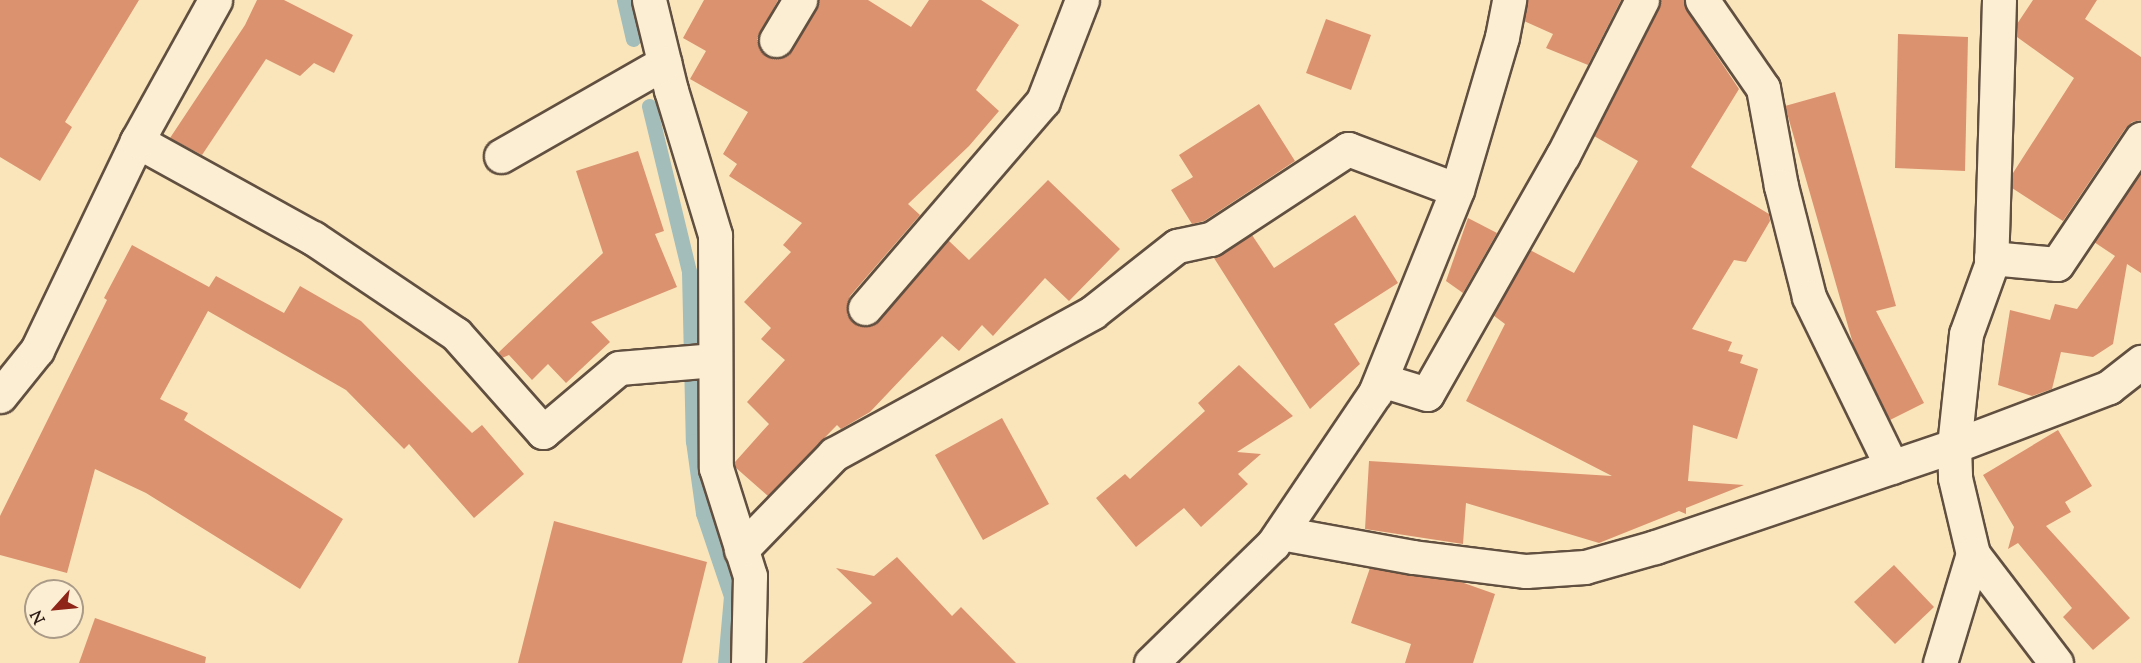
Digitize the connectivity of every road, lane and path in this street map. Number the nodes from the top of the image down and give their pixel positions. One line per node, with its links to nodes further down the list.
1 (215, 0): 12 (street)
2 (649, 0): 10 (street)
3 (800, 0): 9 (street)
4 (1082, 0): 16 (street)
5 (1509, 0): 14 (street)
6 (1642, 0): 19 (street)
7 (1702, 0): 22 (street)
8 (1998, 0): 15 (street)
9 (776, 40)
10 (664, 63): 13 (street); 17 (street)
11 (2141, 139): 15 (street)
12 (136, 141): 17 (street); 20 (street)
13 (501, 156)
14 (1457, 190): 19 (street); 24 (street)
15 (1991, 258): 21 (street)
16 (865, 308)
17 (709, 360): 24 (street)
18 (2141, 362): 21 (street)
19 (1380, 380): 23 (street)
20 (0, 396)
21 (1954, 446): 22 (street); 25 (street)
22 (1892, 467): 23 (street)
23 (1281, 533): 27 (street)
24 (741, 550): 26 (street)
25 (1973, 554): 28 (street); 29 (street)
26 (748, 663)
27 (1150, 663)
28 (1940, 663)
29 (2056, 663)

